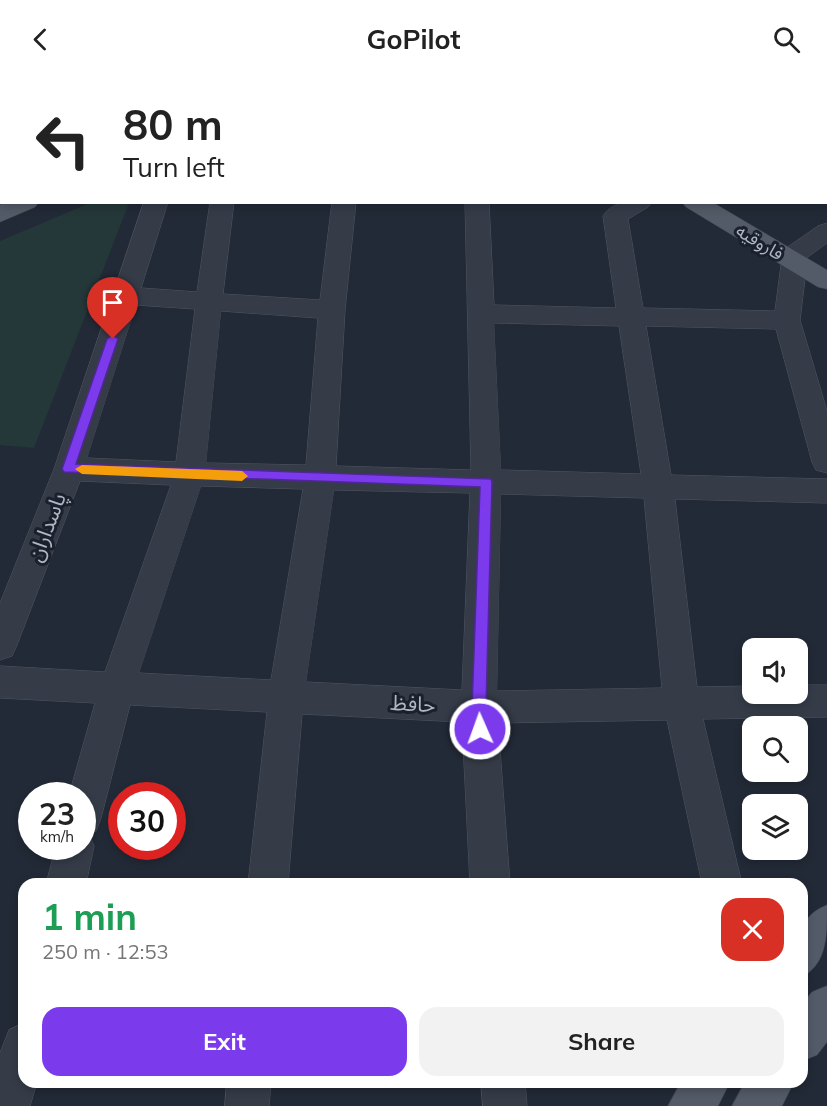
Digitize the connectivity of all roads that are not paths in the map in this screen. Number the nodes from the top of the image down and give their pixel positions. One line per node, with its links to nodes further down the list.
1 (22, 204): 8 (main road)
2 (155, 204): 12 (street, پاسداران)
3 (222, 204): 13 (street)
4 (344, 204): 14 (street)
5 (477, 204): 15 (street)
6 (636, 204): 16 (street)
7 (697, 204): 10 (main road, فاروقیه)
8 (0, 213)
9 (827, 231): 10 (street)
10 (791, 260): 11 (main road, فاروقیه); 17 (street)
11 (827, 281)
12 (127, 296): 13 (street); 19 (street, پاسداران)
13 (208, 300): 14 (street); 20 (street)
14 (332, 310): 21 (street)
15 (480, 314): 16 (street); 22 (street)
16 (631, 317): 17 (street); 23 (street)
17 (787, 320): 18 (street)
18 (827, 462)
19 (69, 469): 20 (street); 25 (street, پاسداران)
20 (190, 474): 21 (street); 27 (street)
21 (320, 478): 22 (street); 28 (street)
22 (486, 482): 23 (street); 31 (street)
23 (657, 486): 24 (street); 30 (street)
24 (827, 491)
25 (0, 645)
26 (0, 682): 27 (street, حافظ)
27 (116, 689): 28 (street, حافظ); 32 (street)
28 (286, 695): 31 (street, حافظ); 35 (street)
29 (827, 701): 30 (street, حافظ)
30 (681, 704): 31 (street, حافظ); 37 (street)
31 (479, 707): 36 (street)
32 (91, 782)
33 (72, 860): 34 (street)
34 (67, 878)
35 (269, 878)
36 (490, 878)
37 (721, 878)
38 (827, 925): 39 (main road)
39 (808, 949)
40 (827, 1007): 41 (main road)
41 (808, 1032)
42 (18, 1068): 47 (street)
43 (248, 1088): 48 (street)
44 (504, 1088): 49 (street)
45 (704, 1088): 50 (main road)
46 (768, 1088): 51 (main road)
47 (8, 1106)
48 (247, 1106)
49 (505, 1106)
50 (690, 1106)
51 (754, 1106)

